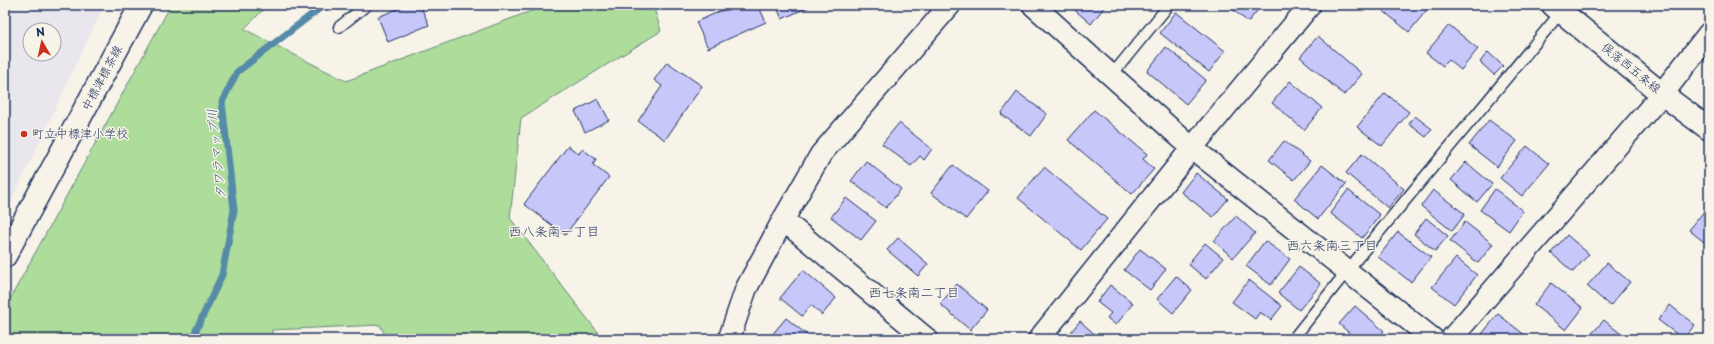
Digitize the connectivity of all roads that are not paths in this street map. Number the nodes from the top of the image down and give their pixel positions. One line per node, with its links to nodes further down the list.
1 (141, 5): 15 (main road, 中標津標茶線)
2 (367, 5): 8 (lane)
3 (950, 5): 14 (street)
4 (1033, 5): 10 (street)
5 (1169, 5): 10 (lane)
6 (1310, 5): 13 (street)
7 (1557, 8): 11 (main road, 俣落西五条線); 16 (lane)
8 (339, 27)
9 (1709, 34): 11 (main road)
10 (1111, 76): 13 (street)
11 (1662, 94): 12 (main road, 俣落西五条線); 22 (street)
12 (1709, 129)
13 (1192, 148): 16 (street); 19 (street)
14 (783, 220): 17 (street); 18 (street)
15 (5, 256)
16 (1347, 271): 20 (lane); 21 (street)
17 (729, 339)
18 (927, 339)
19 (1039, 339)
20 (1293, 339)
21 (1432, 339)
22 (1451, 339)

